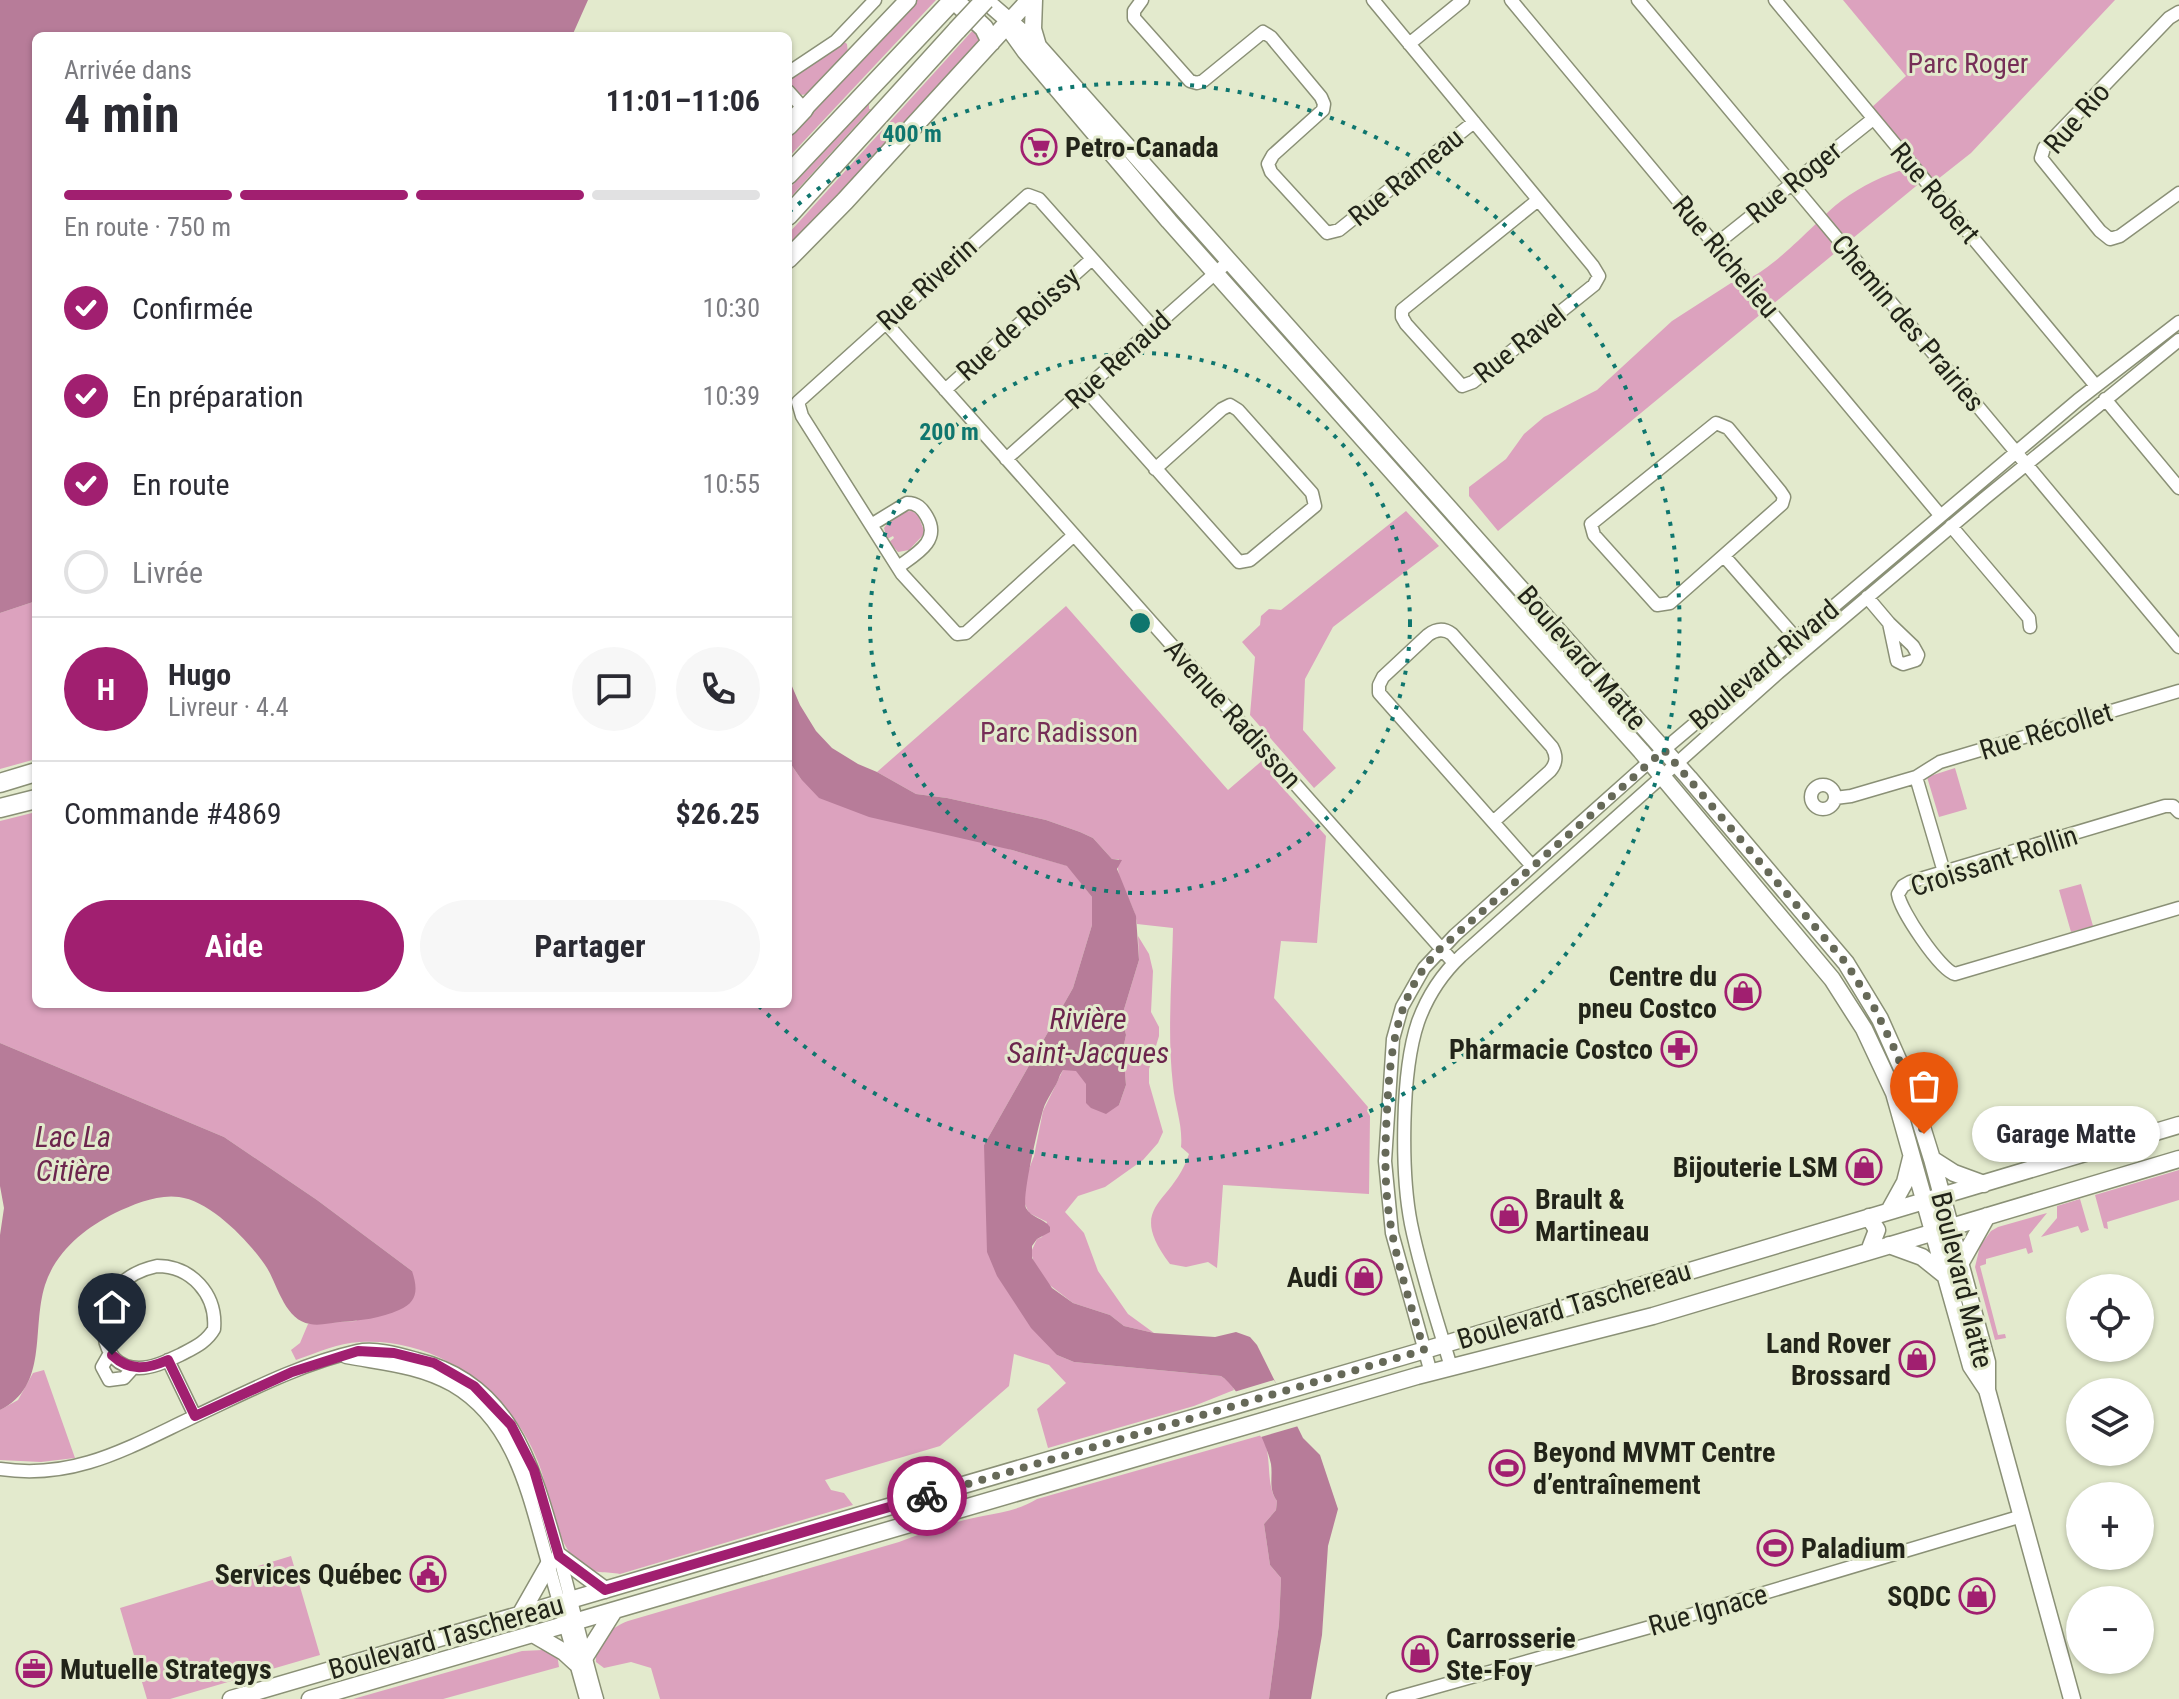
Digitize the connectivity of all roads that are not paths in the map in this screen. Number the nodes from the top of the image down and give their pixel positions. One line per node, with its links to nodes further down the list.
1 (875, 0): 17 (street)
2 (908, 0): 19 (main road)
3 (954, 0): 14 (highway); 23 (highway)
4 (985, 0): 13 (main road, Boulevard Matte); 27 (highway, bridge)
5 (1142, 0): 22 (street, Rue Rameau)
6 (1373, 0): 15 (street, Rue Ravel)
7 (1463, 0): 15 (street)
8 (1511, 0): 28 (street, Rue Richelieu)
9 (1638, 0): 24 (street, Chemin des Prairies)
10 (1775, 0): 20 (street, Rue Robert)
11 (1027, 1): 13 (main road); 16 (main road)
12 (2179, 12): 25 (street, Rue Rio)
13 (1008, 23): 14 (highway); 16 (main road, Boulevard Matte); 32 (main road, Boulevard Matte)
14 (991, 42): 29 (highway)
15 (1409, 44): 22 (street, Rue Ravel)
16 (1038, 46): 31 (main road, Boulevard Matte)
17 (792, 70)
18 (792, 96): 19 (street)
19 (804, 109): 21 (highway)
20 (1873, 119): 24 (street, Rue Roger); 37 (street, Rue Robert)
21 (792, 122)
22 (1474, 122): 26 (street, Rue Ravel)
23 (792, 171)
24 (1791, 184): 28 (street, Rue Roger); 41 (street, Chemin des Prairies)
25 (2179, 193)
26 (1538, 200): 26 (street, Rue Ravel)
27 (792, 212)
28 (1715, 245): 46 (street, Rue Richelieu)
29 (792, 255)
30 (1092, 259): 33 (street, Rue Riverin); 35 (street, Rue Riverin); 39 (street, Rue de Roissy)
31 (1229, 261): 32 (street, Rue Renaud); 59 (main road, Boulevard Matte)
32 (1216, 273): 35 (street, Rue Renaud); 60 (main road, Boulevard Matte)
33 (885, 322): 39 (street, Avenue Radisson); 47 (street, Rue Riverin)
34 (2179, 322): 37 (street, Boulevard Rivard)
35 (1154, 328): 38 (street, Rue Renaud)
36 (2179, 340): 40 (street, Boulevard Rivard)
37 (2096, 386): 41 (street, Boulevard Rivard)
38 (1085, 389): 42 (street, Rue Renaud); 44 (street)
39 (945, 390): 42 (street, Avenue Radisson)
40 (2105, 399): 43 (street, Boulevard Rivard); 45 (street)
41 (2016, 452): 43 (street, Chemin des Prairies); 46 (street, Boulevard Rivard)
42 (1006, 459): 49 (street, Avenue Radisson)
43 (2026, 464): 48 (street, Boulevard Rivard); 56 (street, Chemin des Prairies)
44 (1155, 469): 44 (street)
45 (2179, 488)
46 (1940, 515): 55 (street, Boulevard Rivard)
47 (871, 525): 51 (street, Rue Riverin); 51 (street)
48 (1951, 526): 52 (street, Boulevard Rivard); 54 (street)
49 (1074, 535): 51 (street, Rue Riverin); 74 (street, Avenue Radisson)
50 (1724, 556): 50 (street); 55 (street)
51 (898, 567)
52 (1867, 597): 53 (street); 57 (street, Boulevard Rivard)
53 (1889, 623)
54 (2030, 627)
55 (1796, 638): 57 (street); 59 (street, Boulevard Rivard)
56 (2176, 639)
57 (1806, 650): 61 (street, Boulevard Rivard)
58 (2179, 691): 64 (street, Rue Récollet)
59 (1664, 750): 60 (street, Boulevard Rivard); 61 (main road, Boulevard Matte)
60 (1650, 762): 63 (main road, Boulevard Matte); 71 (street, Boulevard Rivard)
61 (1676, 763): 63 (street, Boulevard Rivard); 78 (main road, Boulevard Matte)
62 (32, 773): 65 (highway)
63 (1662, 777): 75 (street, Boulevard Rivard); 77 (main road, Boulevard Matte)
64 (1916, 777): 66 (street, Rue Récollet); 72 (street)
65 (0, 783)
66 (1835, 798)
67 (32, 800): 68 (highway)
68 (0, 808)
69 (2179, 812): 72 (street, Croissant Rollin)
70 (1493, 822): 70 (street); 71 (street)
71 (1532, 866): 74 (street, Boulevard Rivard)
72 (1944, 872): 73 (street, Croissant Rollin)
73 (2179, 908)
74 (1441, 948): 75 (street, Avenue Radisson); 91 (street, Boulevard Rivard)
75 (1454, 963): 90 (street, Boulevard Rivard)
76 (2179, 1125): 80 (main road, Boulevard Taschereau)
77 (1911, 1156): 81 (main road, Boulevard Matte); 82 (main road)
78 (1932, 1159): 80 (main road); 81 (main road, Boulevard Matte)
79 (2179, 1159): 83 (main road, Boulevard Taschereau)
80 (1990, 1182): 81 (main road, Boulevard Taschereau); 83 (main road)
81 (1933, 1199): 82 (main road, Boulevard Taschereau); 85 (main road, Boulevard Matte)
82 (1889, 1211): 84 (main road, Boulevard Taschereau)
83 (1991, 1215): 85 (main road, Boulevard Taschereau); 88 (main road)
84 (1869, 1217): 87 (main road); 90 (main road, Boulevard Taschereau)
85 (1942, 1229): 86 (main road, Boulevard Taschereau); 88 (main road, Boulevard Matte); 89 (main road, Boulevard Matte)
86 (1889, 1245): 87 (main road, Boulevard Taschereau); 89 (main road)
87 (1869, 1251): 94 (main road, Boulevard Taschereau)
88 (1960, 1264): 97 (main road, Boulevard Matte)
89 (1947, 1277): 97 (main road, Boulevard Matte)
90 (1444, 1344): 91 (main road, Boulevard Taschereau); 94 (street, Boulevard Rivard)
91 (1424, 1350): 96 (street, Boulevard Rivard); 102 (main road, Boulevard Taschereau)
92 (110, 1353): 93 (street); 95 (street); 95 (street)
93 (168, 1360): 95 (street); 98 (street)
94 (1451, 1367): 96 (main road, Boulevard Taschereau)
95 (133, 1368)
96 (1431, 1373): 104 (main road, Boulevard Taschereau)
97 (1987, 1390): 100 (main road, Boulevard Matte)
98 (195, 1416): 99 (street); 101 (street)
99 (0, 1469)
100 (2022, 1516): 113 (street, Rue Ignace); 114 (main road, Boulevard Matte)
101 (554, 1560): 102 (main road); 103 (street); 105 (main road)
102 (605, 1590): 103 (main road, Boulevard Taschereau)
103 (565, 1602): 105 (main road, Boulevard Taschereau); 106 (street)
104 (614, 1611): 106 (main road, Boulevard Taschereau); 108 (main road)
105 (520, 1615): 109 (main road, Boulevard Taschereau)
106 (571, 1623): 107 (main road, Boulevard Taschereau); 108 (street)
107 (533, 1634): 108 (main road); 110 (main road, Boulevard Taschereau)
108 (580, 1660): 111 (street); 112 (street)
109 (231, 1699)
110 (310, 1699)
111 (586, 1699)
112 (597, 1699)
113 (1393, 1699)
114 (2072, 1699)

